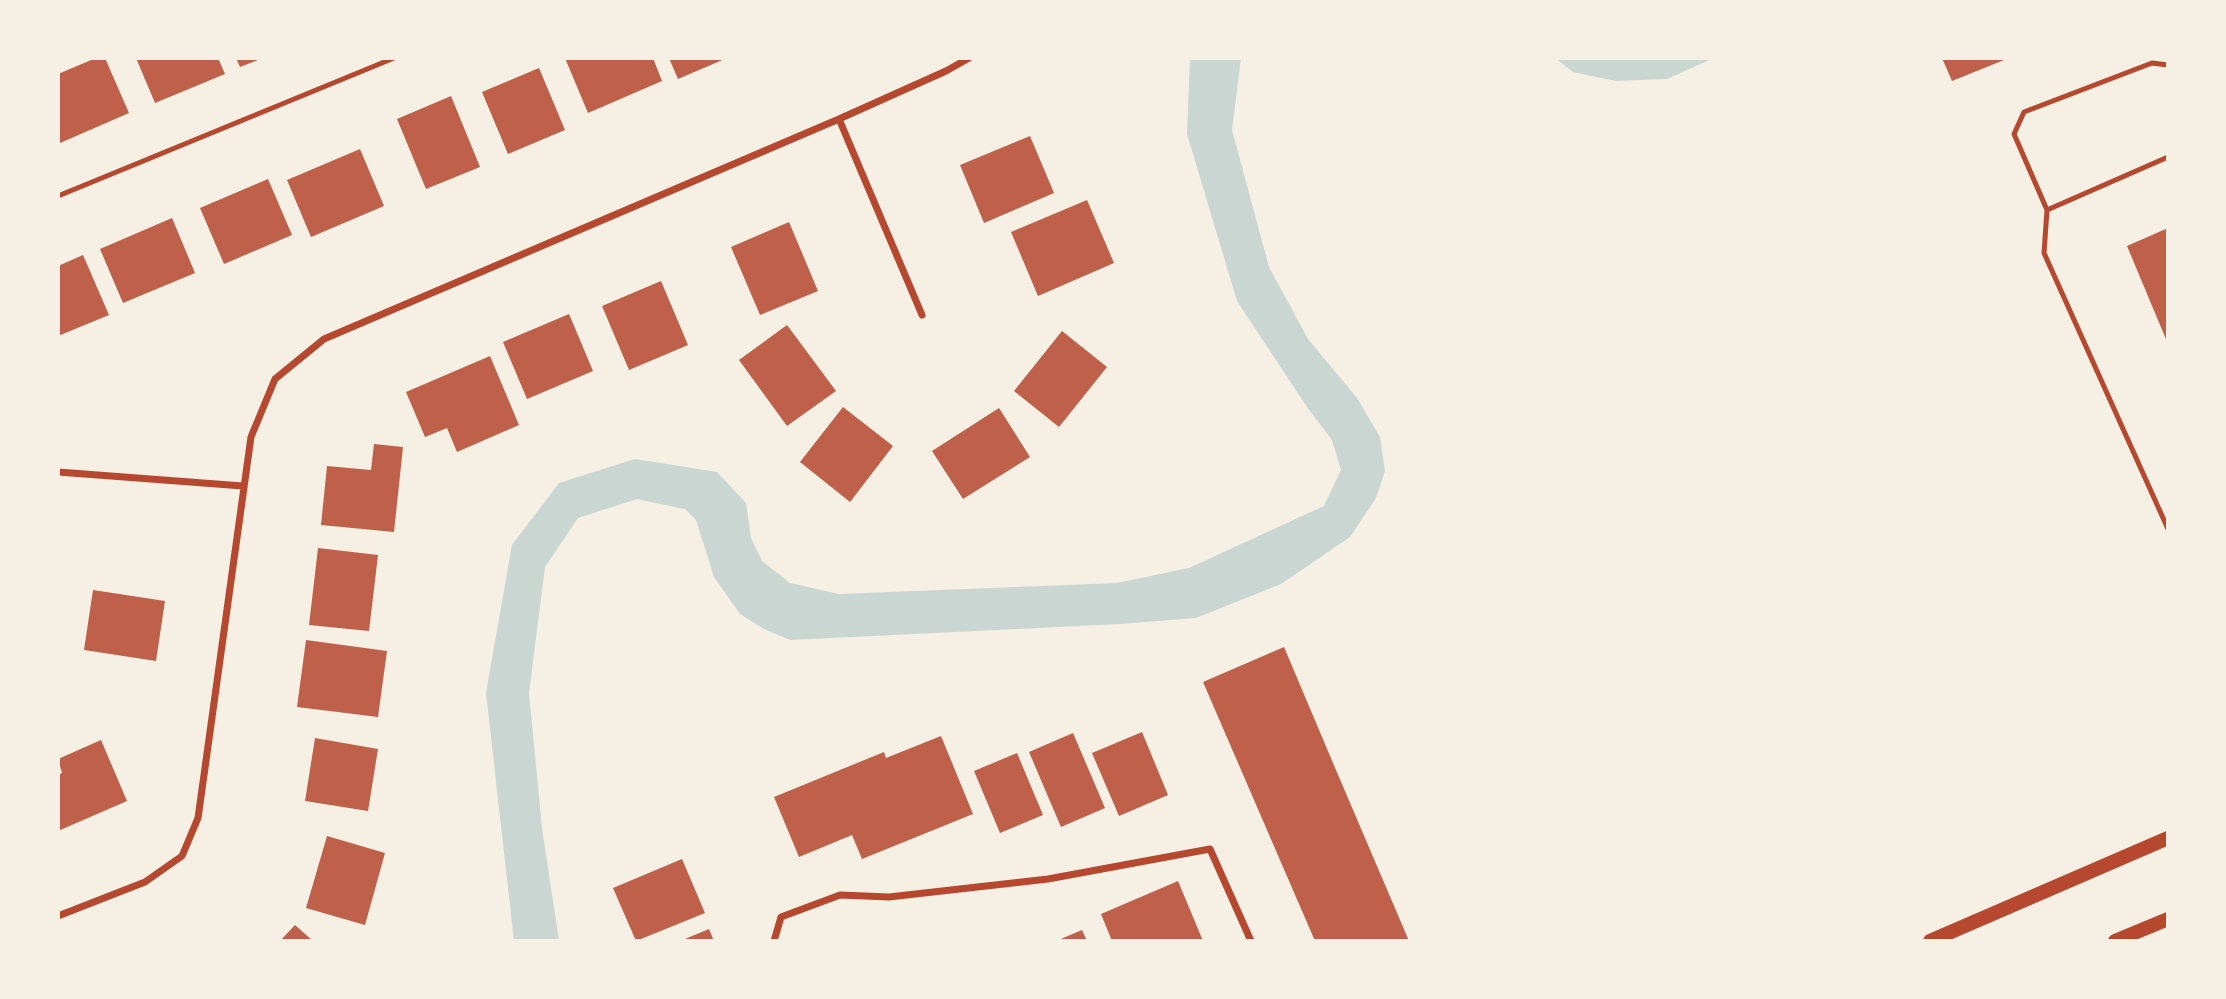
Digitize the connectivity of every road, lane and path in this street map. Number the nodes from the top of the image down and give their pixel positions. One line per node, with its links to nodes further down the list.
1 (394, 58): 6 (lane)
2 (968, 58): 4 (street)
3 (2168, 65): 7 (lane)
4 (839, 119): 8 (street); 10 (street)
5 (2168, 157): 7 (lane)
6 (58, 196)
7 (2047, 209): 11 (lane)
8 (922, 315)
9 (58, 472): 10 (street)
10 (243, 485): 13 (street)
11 (2168, 530)
12 (2168, 838): 17 (main road)
13 (58, 916)
14 (2168, 919): 18 (main road)
15 (774, 941): 16 (street)
16 (1251, 941)
17 (1930, 941)
18 (2115, 941)

